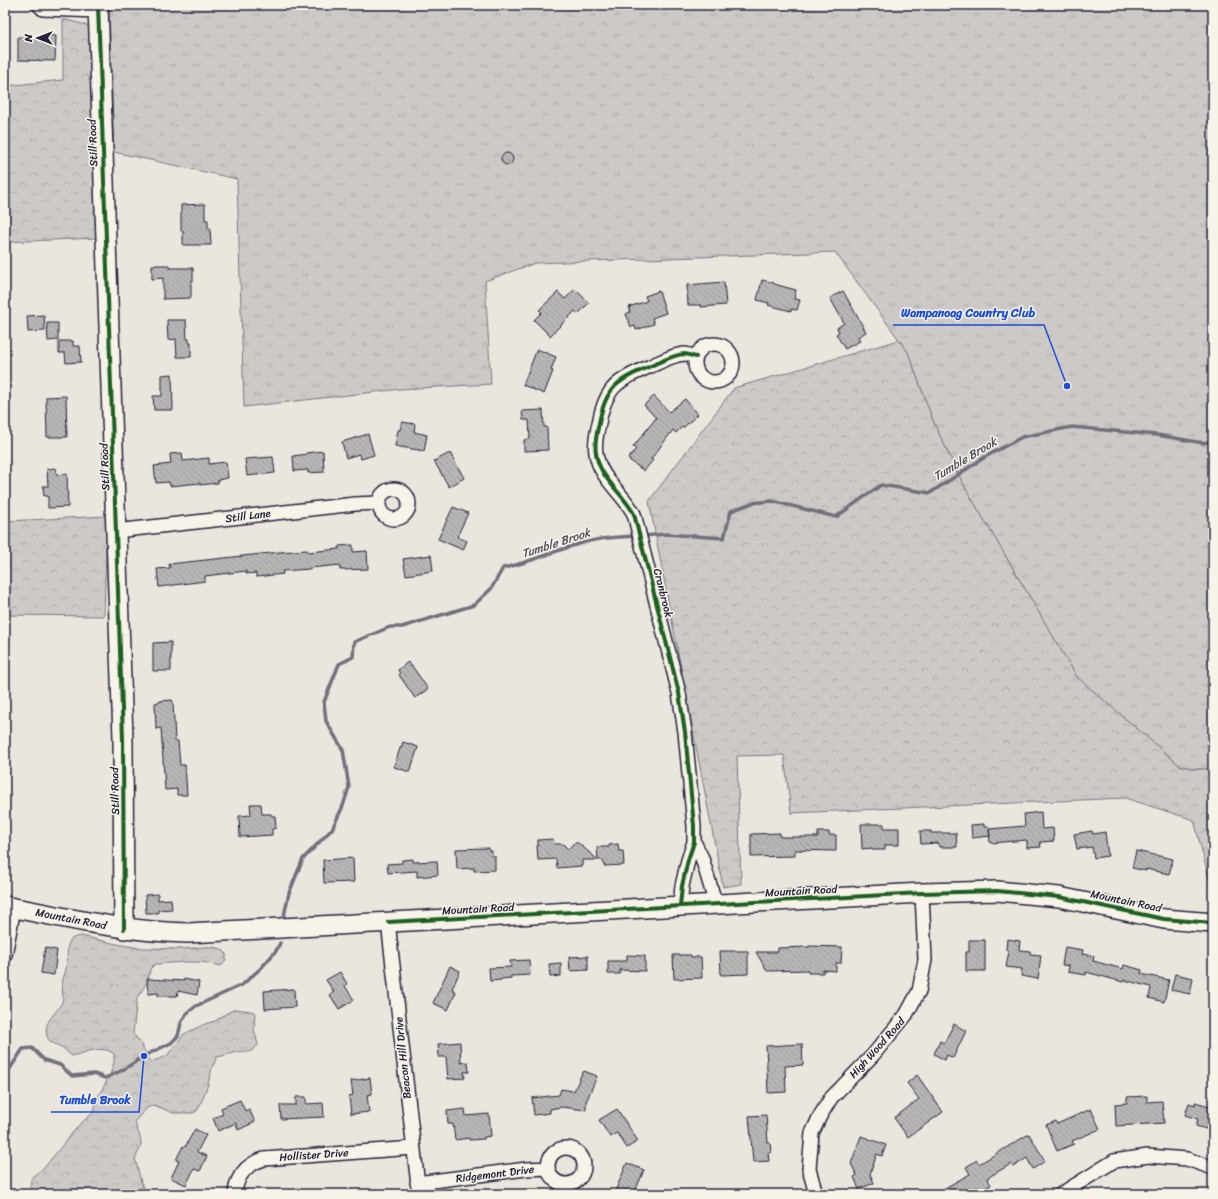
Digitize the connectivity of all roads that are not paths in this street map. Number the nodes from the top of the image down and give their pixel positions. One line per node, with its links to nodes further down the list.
1 (39, 5): 2 (street)
2 (98, 8): 5 (main road, Still Road)
3 (696, 357): 6 (street, Cranbrook)
4 (379, 503): 5 (street, Still Lane)
5 (116, 531): 13 (main road, Still Road)
6 (694, 842): 8 (street, Cranbrook); 9 (street, Cranbrook)
7 (922, 893): 8 (main road, Mountain Road); 12 (main road, Mountain Road); 20 (street, High Wood Road)
8 (716, 904): 9 (main road, Mountain Road)
9 (680, 906): 11 (main road, Mountain Road)
10 (10, 907): 13 (main road, Mountain Road); 14 (street)
11 (388, 922): 13 (main road, Mountain Road); 15 (street, Beacon Hill Drive)
12 (1213, 923)
13 (124, 929)
14 (5, 955)
15 (413, 1148): 18 (street, Beacon Hill Drive); 19 (street, Hollister Drive)
16 (548, 1168): 18 (street, Ridgemont Drive)
17 (1213, 1168): 21 (street)
18 (418, 1189)
19 (235, 1194)
20 (816, 1194)
21 (1061, 1194)

